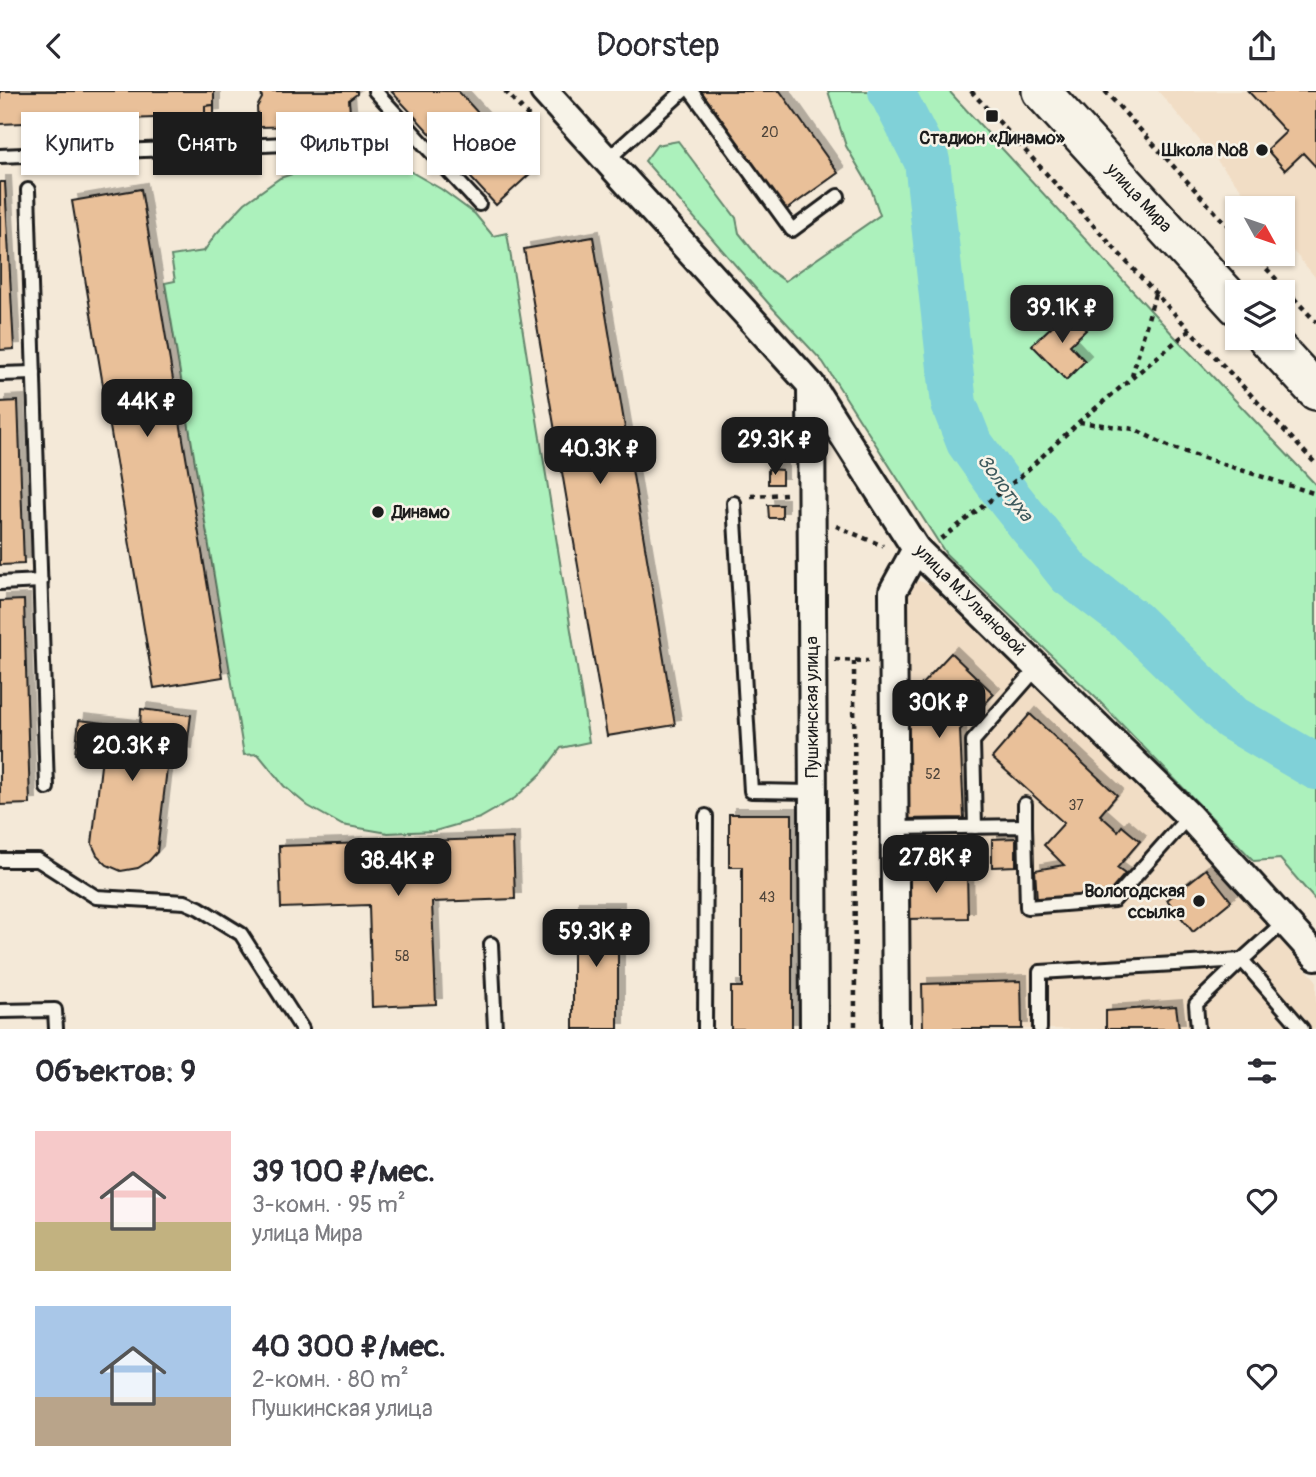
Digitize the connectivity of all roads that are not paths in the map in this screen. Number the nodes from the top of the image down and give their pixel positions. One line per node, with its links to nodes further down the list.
1 (375, 91): 11 (lane)
2 (544, 91): 8 (street, улица М.Ульяновой)
3 (683, 91): 8 (lane)
4 (691, 91): 10 (lane)
5 (1041, 91): 12 (main road, улица Мира)
6 (276, 144): 7 (lane)
7 (0, 156)
8 (607, 160): 16 (street, улица М.Ульяновой)
9 (28, 190): 14 (lane)
10 (838, 196)
11 (479, 204)
12 (1225, 293)
13 (1278, 350): 17 (main road)
14 (34, 373): 15 (lane); 20 (lane)
15 (0, 375)
16 (811, 385): 19 (street, улица М.Ульяновой); 24 (street, Пушкинская улица)
17 (1316, 391)
18 (738, 499): 24 (lane)
19 (916, 549): 22 (street, улица М.Ульяновой); 30 (street)
20 (41, 580): 21 (lane); 23 (lane)
21 (0, 583)
22 (1038, 667): 27 (street, улица М.Ульяновой); 29 (lane)
23 (47, 788)
24 (812, 792): 41 (street, Пушкинская улица)
25 (1025, 804): 28 (lane)
26 (706, 816): 40 (lane)
27 (1189, 817): 28 (lane); 32 (street, улица М.Ульяновой)
28 (1025, 826): 29 (lane)
29 (975, 827): 30 (lane)
30 (895, 828): 42 (street)
31 (0, 860): 38 (lane)
32 (1285, 921): 34 (street, улица М.Ульяновой); 35 (lane)
33 (491, 944): 39 (lane)
34 (1316, 957)
35 (1242, 960): 43 (lane); 44 (lane); 45 (lane)
36 (0, 1011): 37 (lane)
37 (56, 1029)
38 (302, 1029)
39 (495, 1029)
40 (705, 1029)
41 (814, 1029)
42 (896, 1029)
43 (1040, 1029)
44 (1198, 1029)
45 (1302, 1029)

